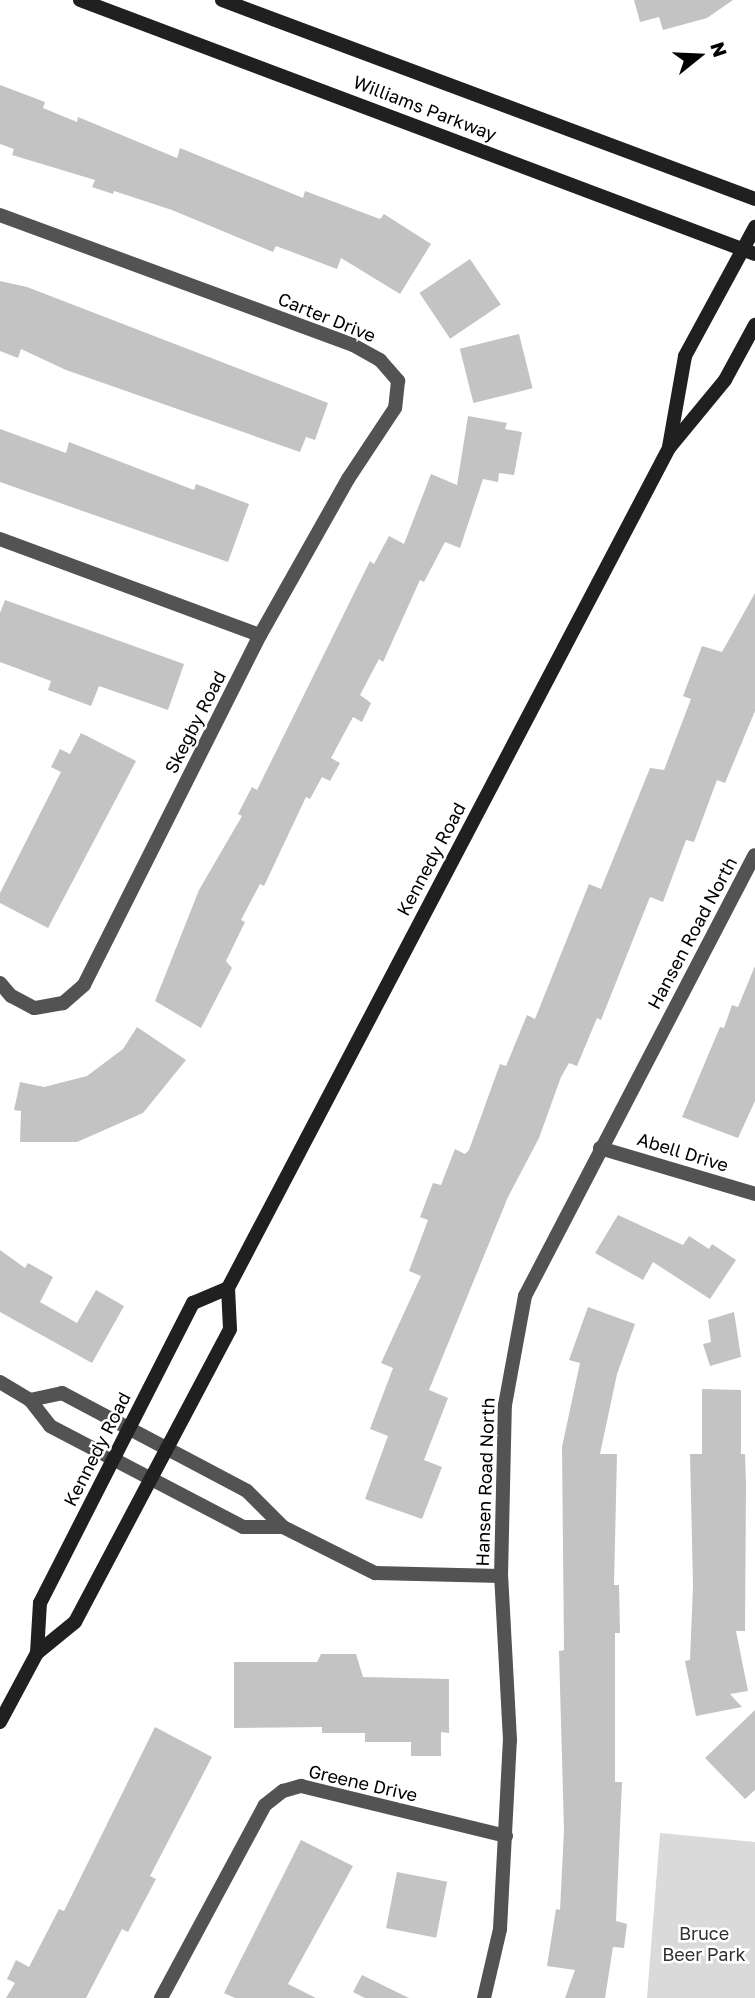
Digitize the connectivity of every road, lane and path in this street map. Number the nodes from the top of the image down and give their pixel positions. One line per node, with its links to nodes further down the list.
1 (80, 0): 6 (main road, Williams Parkway)
2 (222, 0): 3 (main road, Williams Parkway)
3 (755, 199)
4 (0, 215): 10 (street, Carter Drive)
5 (755, 228): 6 (main road)
6 (749, 251): 8 (main road)
7 (755, 325): 8 (main road)
8 (668, 448): 15 (main road, Kennedy Road)
9 (0, 540): 10 (street)
10 (260, 635): 12 (street, Skegby Road)
11 (755, 855): 13 (street, Hansen Road North)
12 (0, 983)
13 (600, 1148): 14 (street, Abell Drive); 23 (street, Hansen Road North)
14 (755, 1194)
15 (228, 1288): 18 (main road, Kennedy Road); 19 (main road, Kennedy Road)
16 (0, 1382): 17 (street)
17 (30, 1399): 18 (street); 20 (street)
18 (130, 1428): 19 (street); 20 (main road, Kennedy Road)
19 (167, 1448): 21 (main road, Kennedy Road); 22 (street)
20 (113, 1460): 21 (street); 24 (main road, Kennedy Road)
21 (151, 1479): 22 (street); 24 (main road, Kennedy Road)
22 (283, 1527): 23 (street)
23 (501, 1576): 26 (street, Hansen Road North)
24 (37, 1653): 25 (main road, Kennedy Road)
25 (0, 1722)
26 (506, 1836): 27 (street, Greene Drive); 28 (street, Hansen Road North)
27 (161, 1998)
28 (484, 1998)

